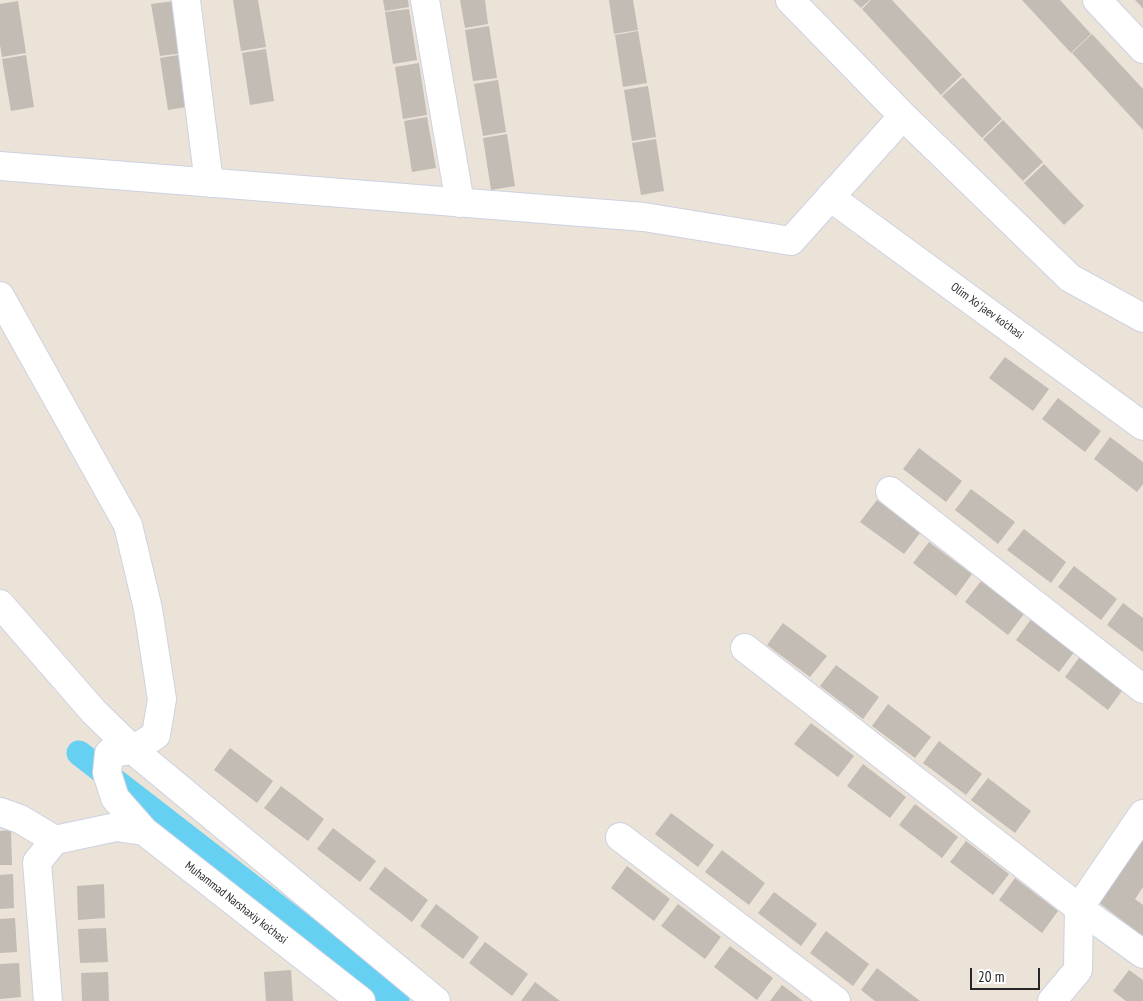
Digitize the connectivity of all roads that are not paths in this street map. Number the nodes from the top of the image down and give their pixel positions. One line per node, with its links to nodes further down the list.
1 (186, 0): 8 (street)
2 (425, 0): 10 (street)
3 (790, 0): 6 (street)
4 (1097, 0): 5 (street)
5 (1143, 49)
6 (903, 116): 9 (street); 12 (street)
7 (0, 166): 8 (street)
8 (209, 183): 10 (street)
9 (830, 197): 10 (street); 13 (street, Olim Xoʻjaev ko'chasi)
10 (460, 203)
11 (0, 296): 18 (street)
12 (1143, 318)
13 (1143, 426)
14 (890, 491): 17 (street)
15 (0, 604): 18 (street)
16 (745, 648): 24 (street)
17 (1143, 688)
18 (133, 750): 21 (street, Muhammad Narshaxiy ko'chasi); 29 (street)
19 (0, 812): 23 (street)
20 (1143, 814): 24 (street)
21 (144, 831): 23 (street); 26 (street, Muhammad Narshaxiy ko'chasi)
22 (620, 837): 30 (street)
23 (55, 840): 27 (street)
24 (1079, 908): 25 (street); 31 (street)
25 (1143, 954)
26 (330, 988): 28 (street, Muhammad Narshaxiy ko'chasi)
27 (48, 1001)
28 (361, 1001)
29 (436, 1001)
30 (836, 1001)
31 (1052, 1001)

